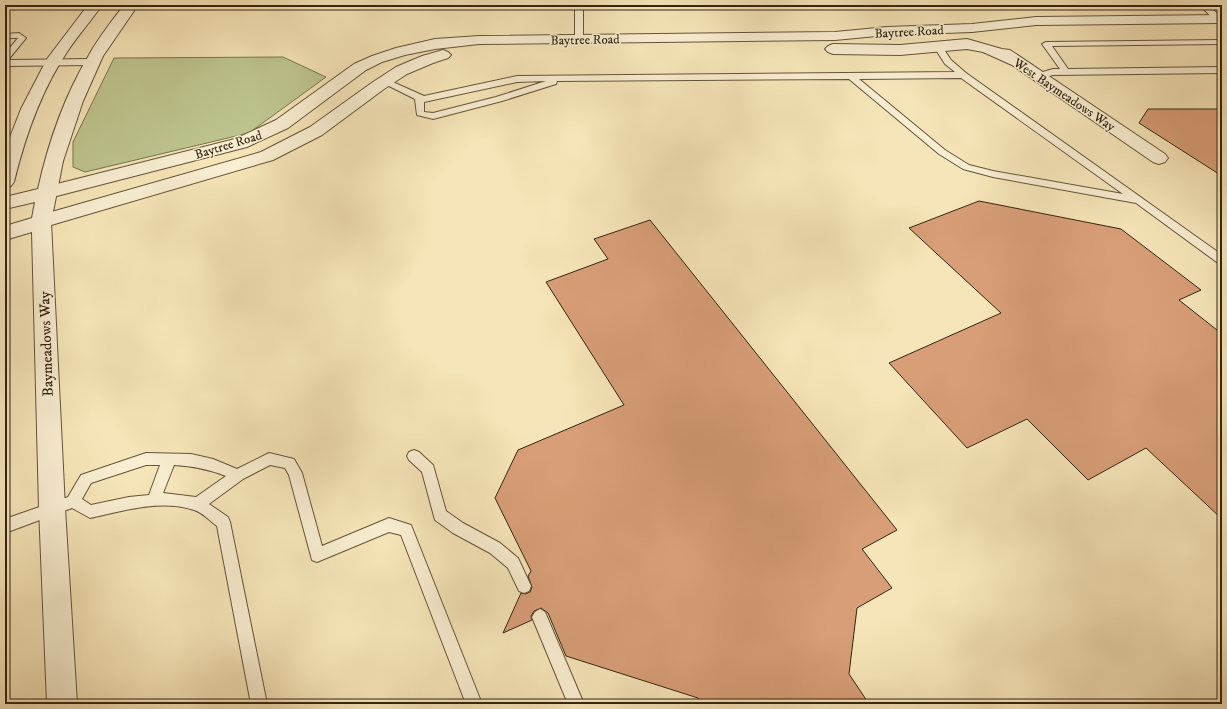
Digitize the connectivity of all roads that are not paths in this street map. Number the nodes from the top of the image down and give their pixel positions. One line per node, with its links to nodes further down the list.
1 (95, 5): 16 (street)
2 (130, 5): 14 (street, Baymeadows Way)
3 (579, 5): 8 (lane)
4 (1204, 5): 5 (lane)
5 (1220, 19): 6 (street)
6 (972, 28): 8 (street, Baytree Road); 10 (street, Baytree Road); 13 (street, West Baymeadows Way)
7 (5, 36): 12 (lane)
8 (579, 39): 27 (street, Baytree Road)
9 (1222, 42): 18 (lane)
10 (789, 46): 11 (street, Baytree Road); 23 (street, Baytree Road)
11 (938, 47): 13 (street, Baytree Road); 19 (lane)
12 (5, 59)
13 (1016, 61): 21 (street, West Baymeadows Way)
14 (92, 62): 16 (lane); 27 (street, Baymeadows Way)
15 (5, 63): 16 (lane)
16 (52, 63): 26 (street)
17 (1222, 70): 18 (lane)
18 (1064, 71): 21 (lane)
19 (963, 75): 20 (lane); 28 (lane)
20 (851, 76): 22 (lane); 28 (lane)
21 (1039, 76): 25 (street, West Baymeadows Way)
22 (560, 79): 24 (lane); 24 (lane)
23 (382, 81): 24 (lane); 30 (street, Baytree Road)
24 (419, 98)
25 (1159, 158)
26 (5, 182)
27 (45, 193): 29 (street, Baytree Road); 30 (street, Baymeadows Way)
28 (1139, 200): 32 (lane)
29 (5, 203)
30 (41, 222): 31 (street, Baytree Road); 39 (street, Baymeadows Way)
31 (5, 233)
32 (1222, 260)
33 (414, 456): 41 (lane)
34 (169, 460): 35 (lane); 36 (lane); 37 (lane)
35 (238, 475): 38 (lane); 45 (lane)
36 (73, 501): 37 (lane); 39 (lane)
37 (154, 501): 38 (lane)
38 (198, 504): 44 (lane)
39 (52, 508): 40 (lane); 43 (street, Baymeadows Way)
40 (5, 526)
41 (524, 586)
42 (540, 617): 46 (lane)
43 (62, 704)
44 (259, 704)
45 (474, 704)
46 (576, 704)

